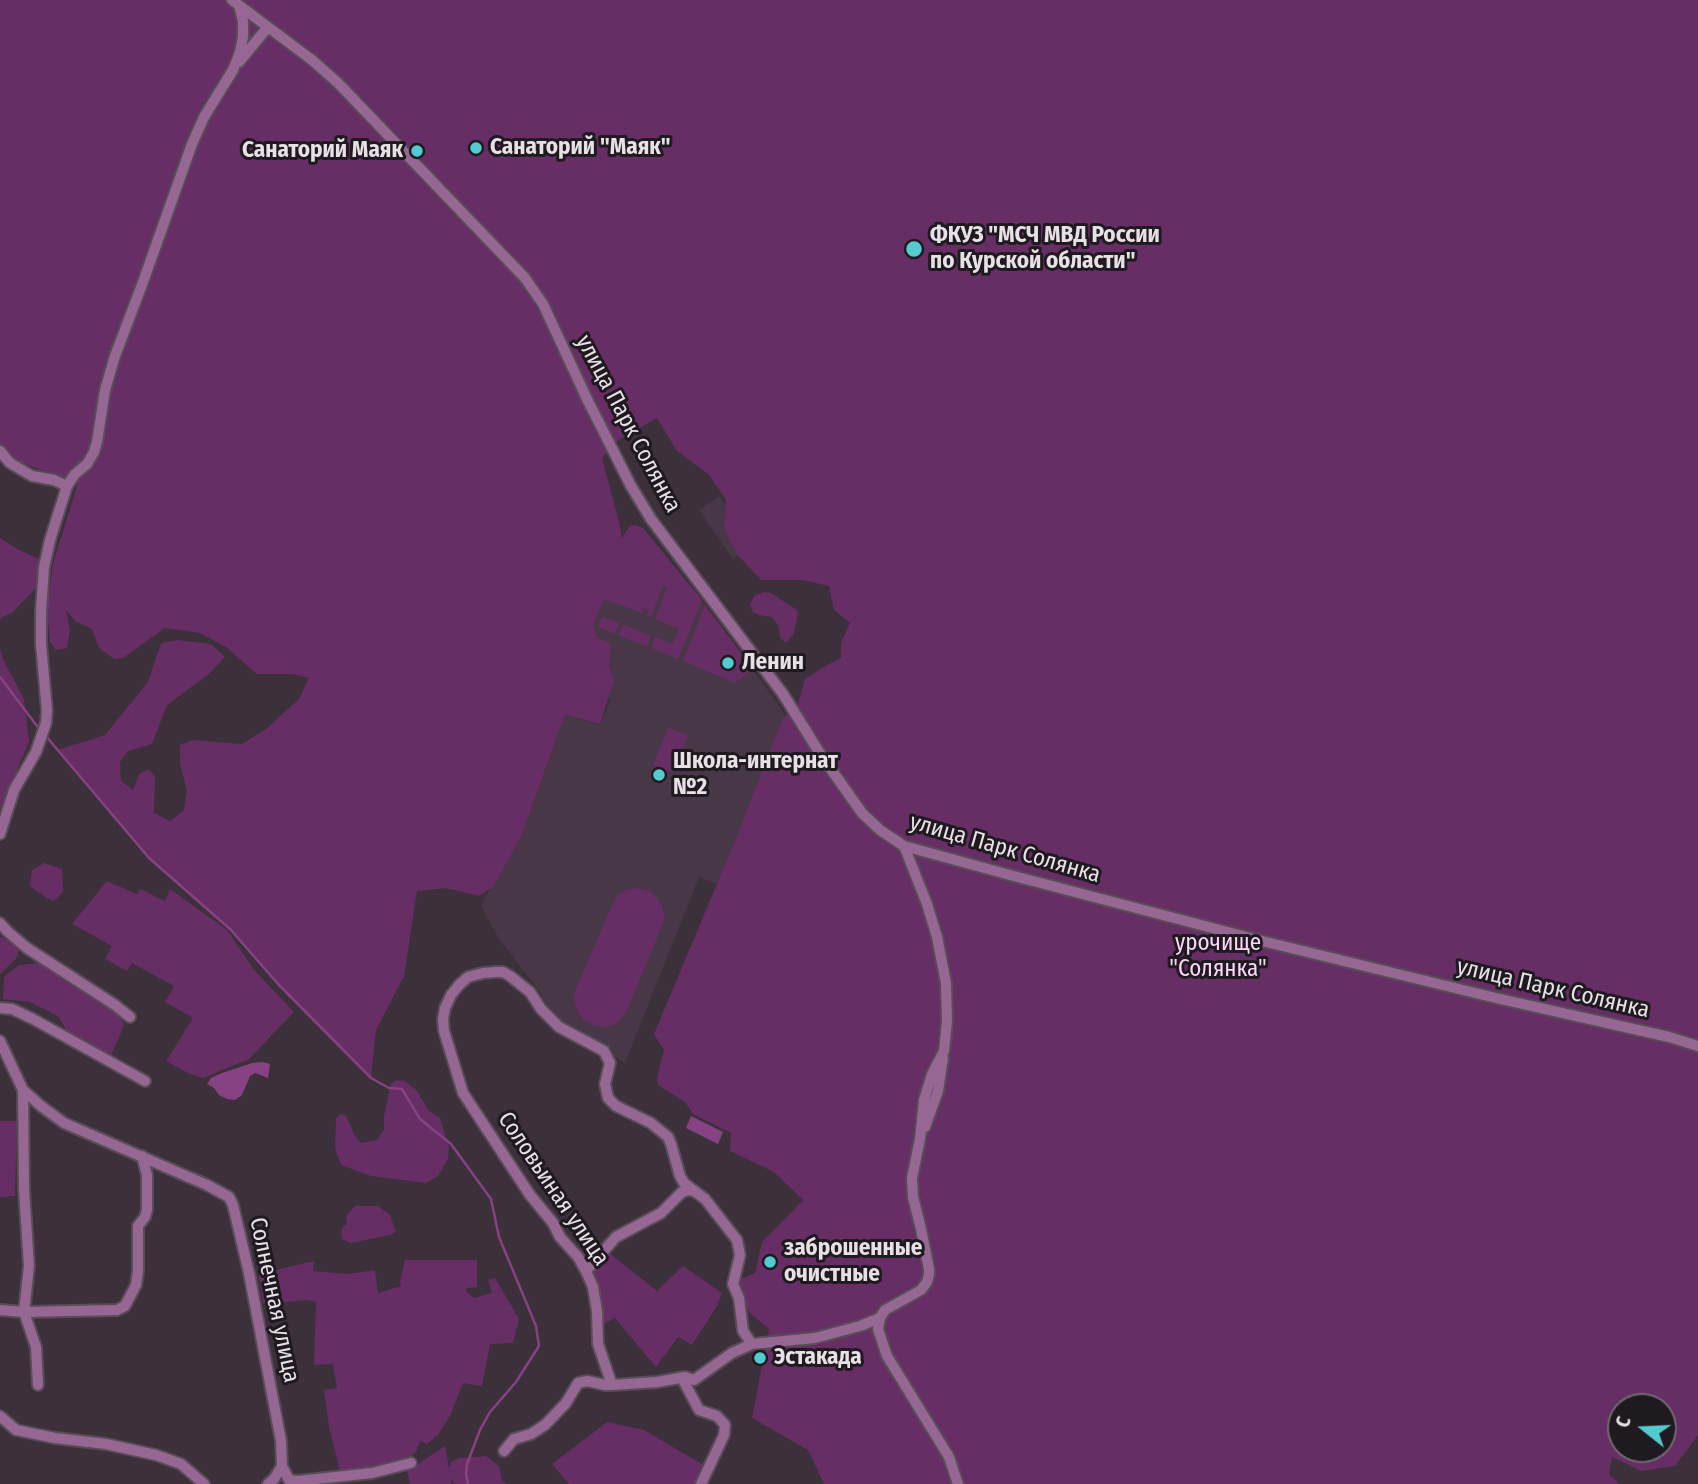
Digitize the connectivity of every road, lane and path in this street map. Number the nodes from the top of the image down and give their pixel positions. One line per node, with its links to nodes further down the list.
1 (235, 2): 2 (street, улица Парк Солянка); 3 (street, улица Парк Солянка)
2 (268, 27): 3 (street); 7 (street, улица Парк Солянка)
3 (233, 70): 5 (street, улица Парк Солянка)
4 (0, 452): 5 (street)
5 (67, 486): 6 (street, улица Парк Солянка)
6 (0, 834)
7 (904, 846): 12 (street, улица Парк Солянка); 21 (street)
8 (0, 923): 10 (street)
9 (0, 1008): 14 (street)
10 (130, 1017)
11 (0, 1041): 13 (street, Солнечная улица)
12 (1698, 1046)
13 (4, 1055): 15 (street, Солнечная улица)
14 (145, 1081)
15 (23, 1090): 16 (street, Солнечная улица); 20 (street)
16 (142, 1156): 20 (street); 29 (street, Солнечная улица)
17 (695, 1191): 18 (street); 18 (street, Соловьиная улица); 22 (street)
18 (586, 1271): 24 (street, Соловьиная улица)
19 (0, 1310): 20 (street)
20 (24, 1312): 25 (street)
21 (880, 1318): 22 (street); 33 (street)
22 (752, 1344): 23 (street)
23 (682, 1378): 24 (street); 32 (street)
24 (612, 1384): 27 (street)
25 (38, 1385)
26 (0, 1416): 30 (street)
27 (504, 1451)
28 (411, 1463): 29 (street)
29 (282, 1466): 31 (street)
30 (204, 1484)
31 (268, 1484)
32 (701, 1484)
33 (958, 1484)

